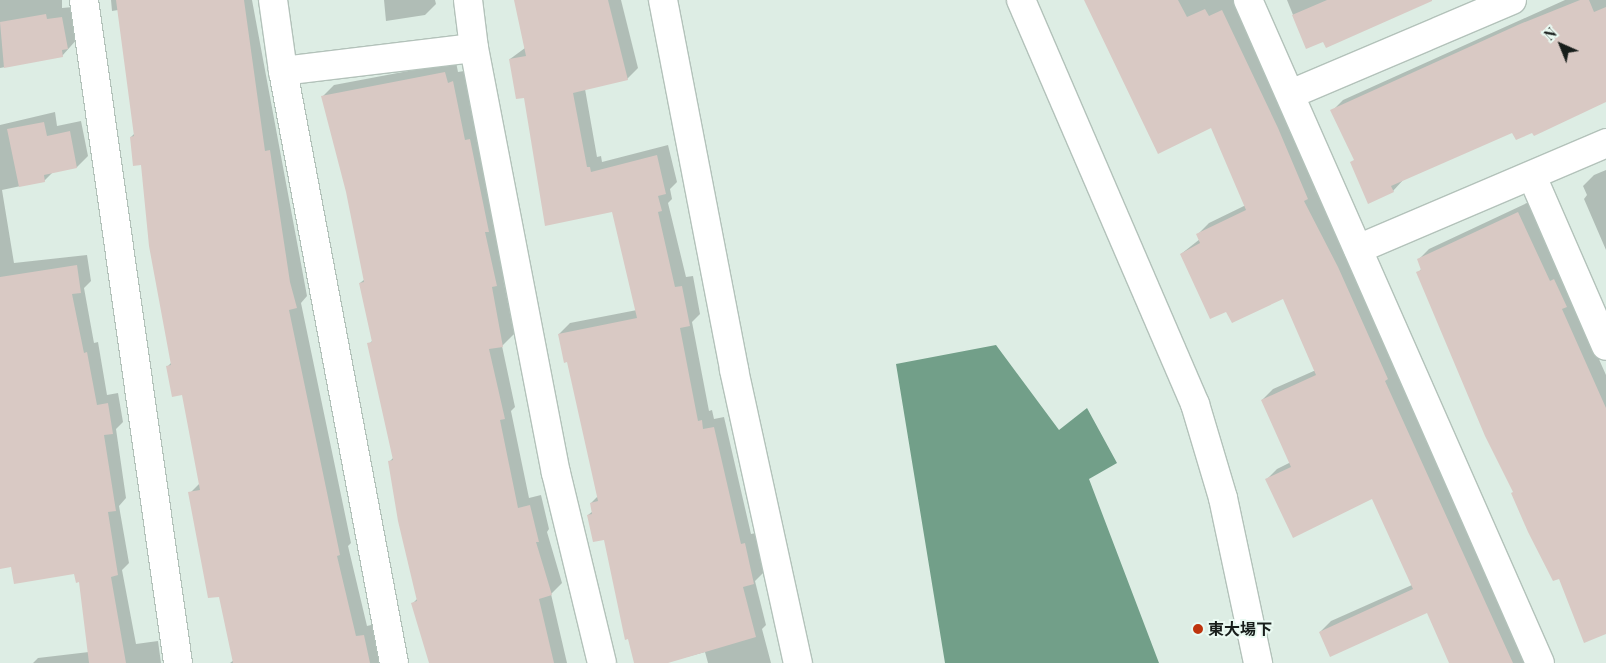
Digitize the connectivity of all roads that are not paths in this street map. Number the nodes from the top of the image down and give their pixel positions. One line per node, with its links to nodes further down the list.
1 (84, 0): 15 (street)
2 (273, 0): 9 (street)
3 (468, 0): 8 (street)
4 (663, 0): 18 (street)
5 (1022, 0): 19 (street)
6 (1248, 0): 10 (street)
7 (1512, 0): 10 (street)
8 (474, 48): 9 (street); 17 (street)
9 (283, 71): 16 (street)
10 (1291, 94): 13 (street)
11 (1606, 143): 12 (street)
12 (1532, 176): 13 (street); 14 (street)
13 (1358, 249): 20 (street)
14 (1606, 346)
15 (178, 663)
16 (394, 663)
17 (602, 663)
18 (798, 663)
19 (1258, 663)
20 (1540, 663)

